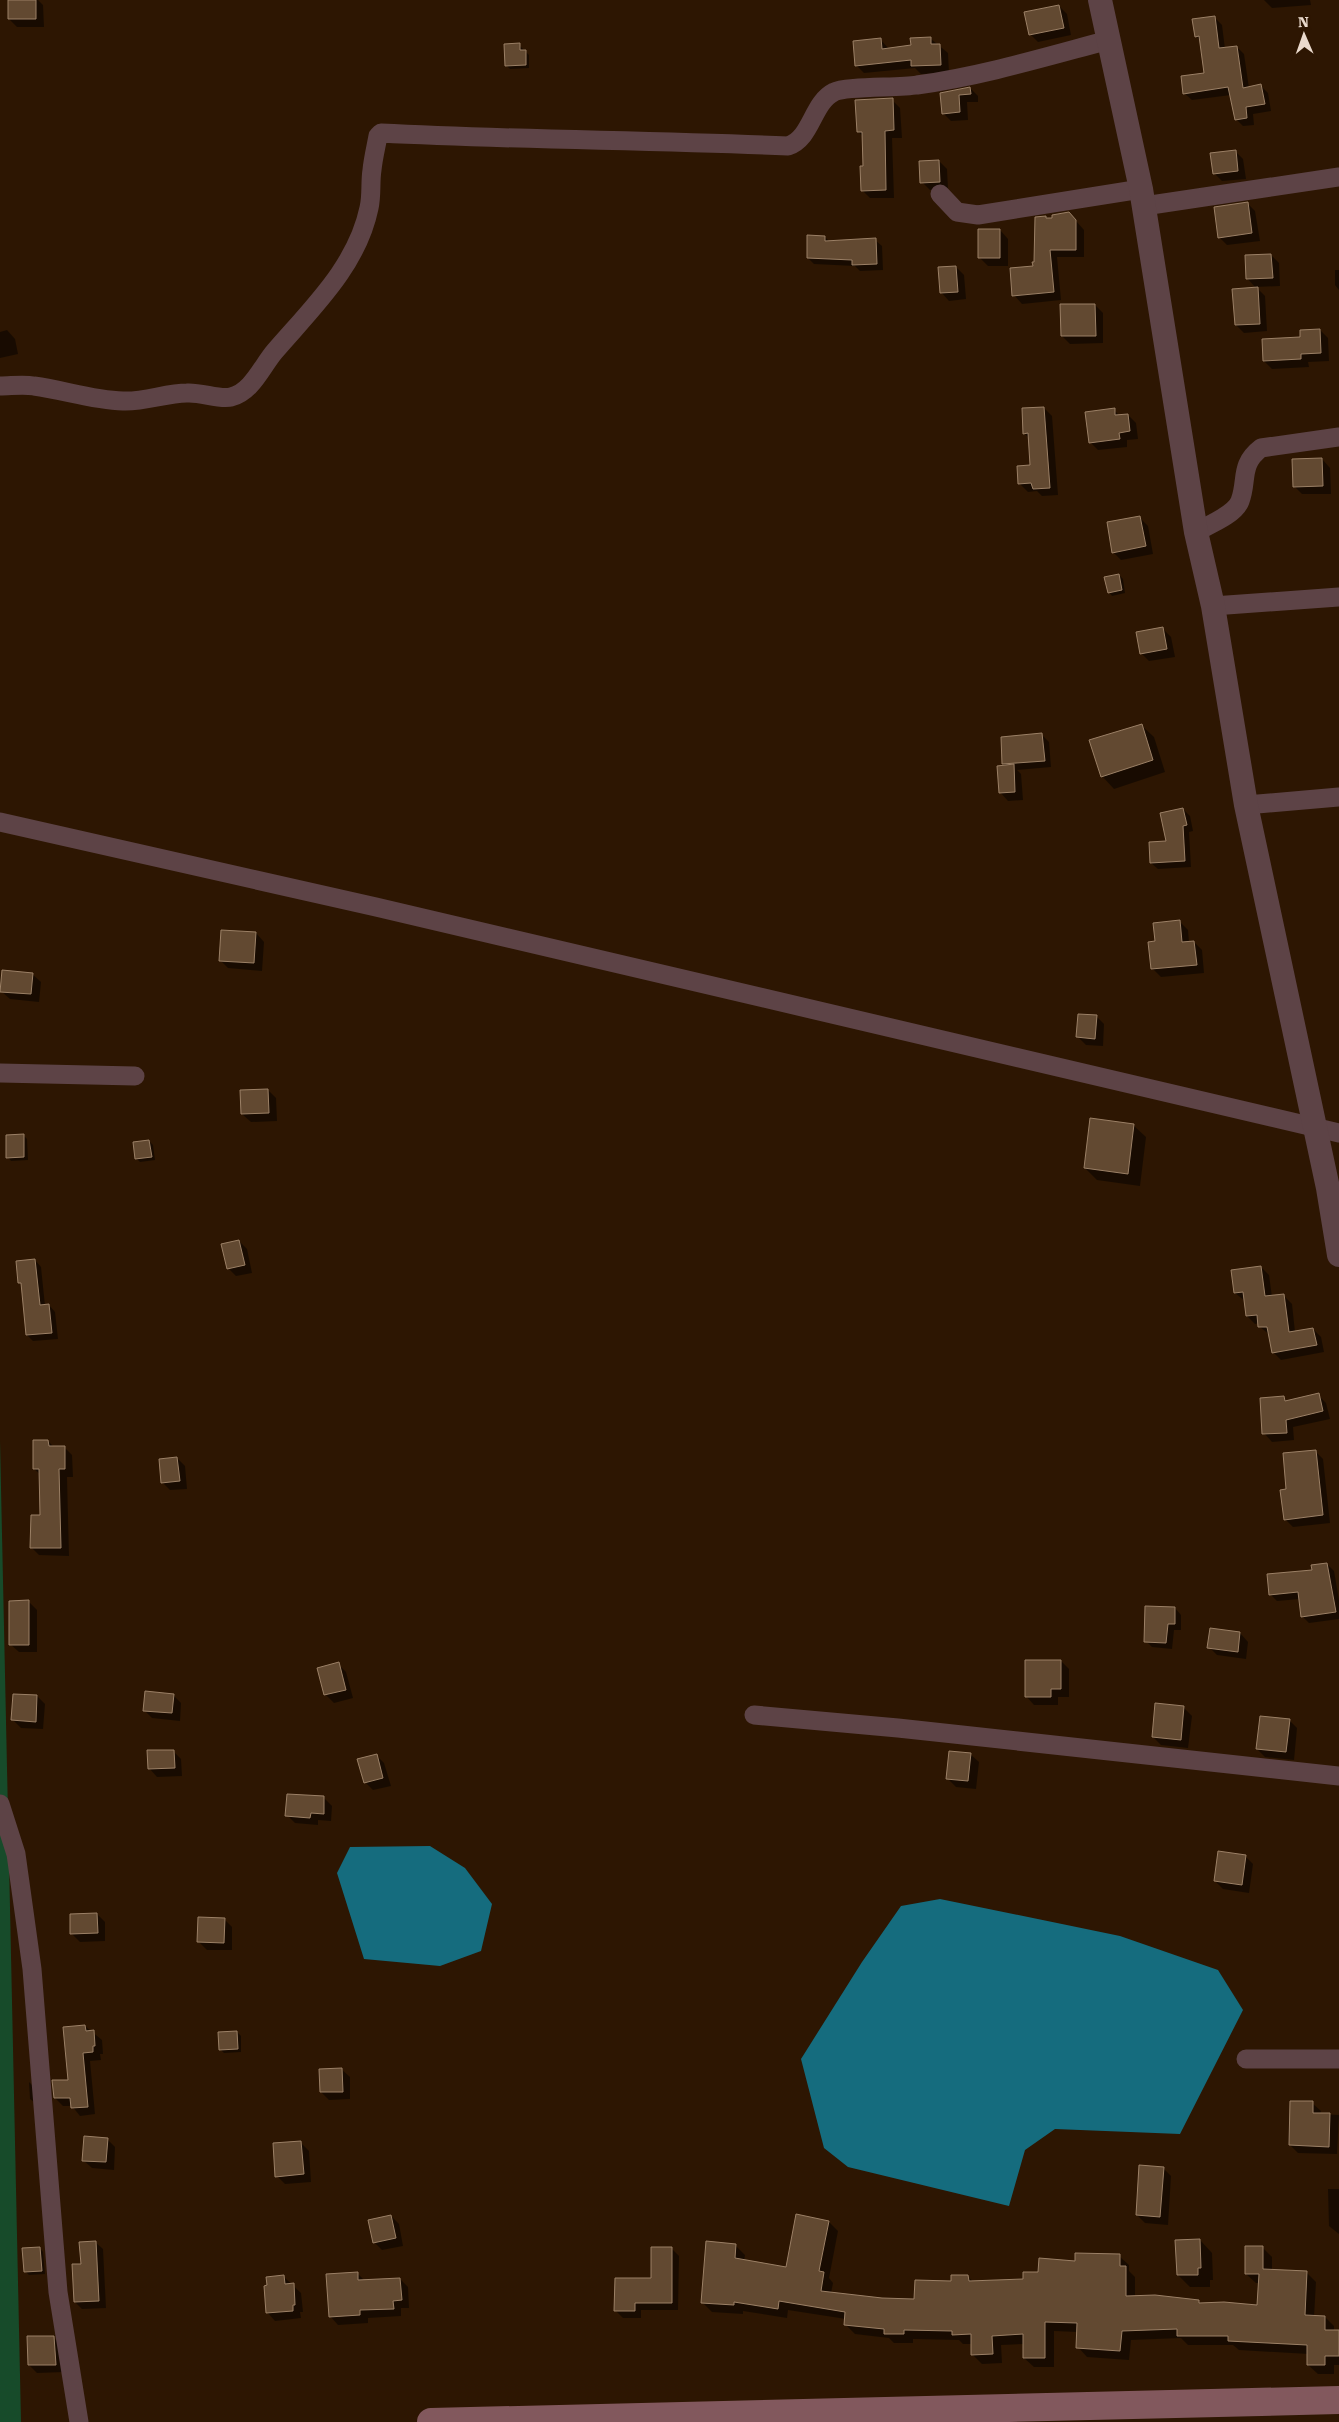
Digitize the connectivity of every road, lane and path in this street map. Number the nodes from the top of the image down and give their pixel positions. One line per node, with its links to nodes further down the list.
1 (1100, 0): 2 (street)
2 (1109, 40): 5 (street); 6 (street)
3 (1339, 177): 5 (street)
4 (940, 194): 5 (street)
5 (1142, 198): 8 (street)
6 (0, 386)
7 (1339, 437): 8 (street)
8 (1196, 532): 10 (street)
9 (1339, 597): 10 (street)
10 (1213, 606): 12 (street)
11 (1339, 796): 12 (street)
12 (1246, 805): 16 (street)
13 (0, 822): 16 (street)
14 (0, 1073): 15 (street)
15 (135, 1076)
16 (1314, 1127): 17 (street); 18 (street)
17 (1339, 1132)
18 (1339, 1256)
19 (754, 1715): 20 (street)
20 (1339, 1776)
21 (0, 1804): 27 (street)
22 (1246, 2059): 23 (street)
23 (1339, 2059)
24 (1339, 2400): 25 (main road)
25 (1114, 2414): 26 (main road)
26 (685, 2419): 28 (main road)
27 (78, 2422)
28 (431, 2422)

